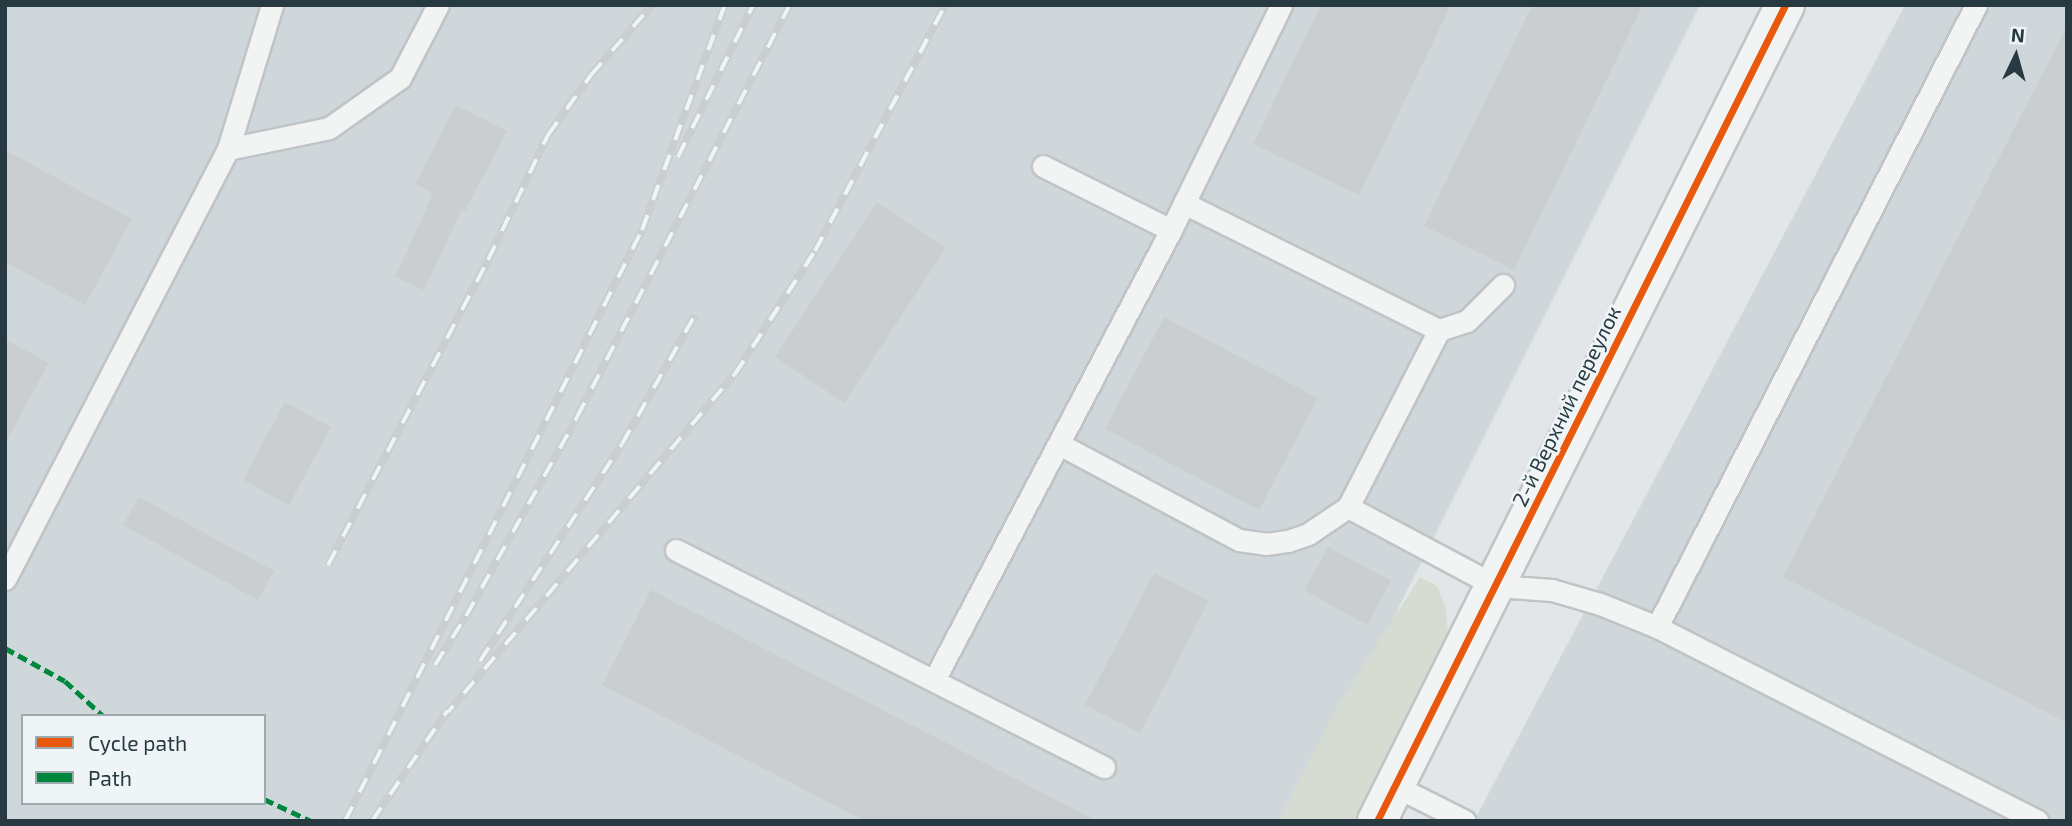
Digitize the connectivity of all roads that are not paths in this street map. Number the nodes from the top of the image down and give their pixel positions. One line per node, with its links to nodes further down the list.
1 (272, 5): 6 (lane)
2 (438, 5): 6 (lane)
3 (1281, 5): 8 (lane)
4 (1785, 5): 16 (street, 2-й Верхний переулок)
5 (1976, 5): 17 (lane)
6 (228, 149): 15 (lane)
7 (1043, 166): 9 (lane)
8 (1184, 203): 9 (lane); 11 (lane)
9 (1171, 230): 12 (lane)
10 (1503, 285): 11 (lane)
11 (1438, 330): 13 (lane)
12 (1059, 444): 13 (lane); 18 (lane)
13 (1348, 507): 16 (lane)
14 (676, 550): 18 (lane)
15 (5, 579)
16 (1496, 586): 17 (lane); 20 (street, 2-й Верхний переулок)
17 (1657, 627): 23 (lane)
18 (934, 680): 19 (lane)
19 (1104, 767)
20 (1395, 786): 21 (street, 2-й Верхний переулок); 22 (lane)
21 (1377, 821)
22 (1465, 821)
23 (2037, 821)

